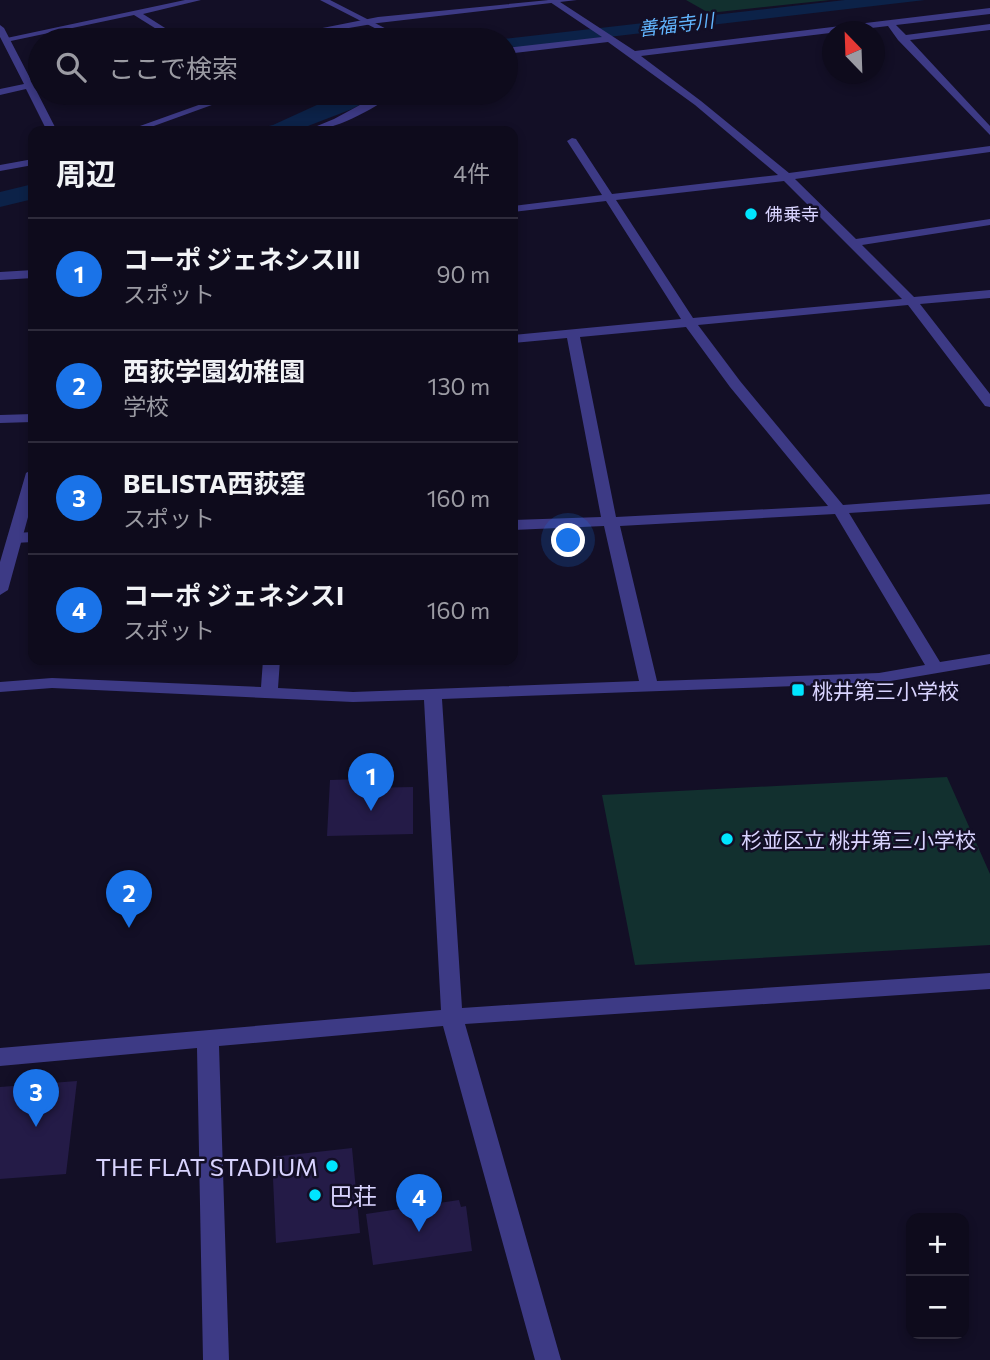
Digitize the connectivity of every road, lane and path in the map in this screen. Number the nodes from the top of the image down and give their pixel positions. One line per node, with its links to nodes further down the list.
1 (197, 0): 6 (street)
2 (326, 0): 7 (street)
3 (573, 0): 4 (street)
4 (553, 1): 7 (street); 16 (street)
5 (990, 11): 8 (street)
6 (136, 13): 11 (street); 12 (street)
7 (366, 22): 13 (street); 14 (street)
8 (890, 23): 17 (street); 20 (street)
9 (990, 27): 17 (street)
10 (0, 28): 18 (street)
11 (61, 28)
12 (160, 28)
13 (333, 28)
14 (377, 28)
15 (28, 35): 18 (street)
16 (607, 38): 19 (street); 20 (street)
17 (901, 38): 30 (street)
18 (6, 39): 21 (street)
19 (518, 49)
20 (633, 54): 35 (street)
21 (28, 84)
22 (28, 86): 23 (street)
23 (0, 92)
24 (39, 105): 27 (street)
25 (206, 105): 28 (street)
26 (368, 105): 29 (street)
27 (49, 126)
28 (145, 126)
29 (322, 126)
30 (990, 132)
31 (572, 141): 36 (street)
32 (990, 149): 35 (street)
33 (28, 163): 34 (street)
34 (0, 168)
35 (787, 177): 36 (street); 39 (street)
36 (611, 199): 37 (street); 44 (street)
37 (518, 208)
38 (990, 222): 39 (street)
39 (852, 243): 43 (street)
40 (28, 274): 41 (street)
41 (0, 276)
42 (990, 293): 43 (street)
43 (912, 302): 44 (street); 47 (street)
44 (690, 323): 45 (street); 52 (street)
45 (573, 333): 46 (street); 53 (street)
46 (518, 338)
47 (990, 403)
48 (28, 418): 49 (street)
49 (0, 419)
50 (28, 491): 56 (street)
51 (990, 499): 52 (street)
52 (839, 509): 53 (street); 61 (street)
53 (611, 521): 54 (street); 62 (street)
54 (518, 525)
55 (0, 530): 56 (street)
56 (16, 534): 57 (street); 58 (street)
57 (28, 536)
58 (0, 590)
59 (990, 659): 61 (street)
60 (271, 665): 64 (street)
61 (935, 668): 62 (street)
62 (649, 685): 65 (street)
63 (0, 687): 64 (street)
64 (269, 694): 65 (street)
65 (433, 695): 67 (street)
66 (990, 981): 67 (street)
67 (452, 1017): 68 (street); 71 (street)
68 (208, 1039): 69 (street); 70 (street)
69 (0, 1057)
70 (216, 1360)
71 (548, 1360)

